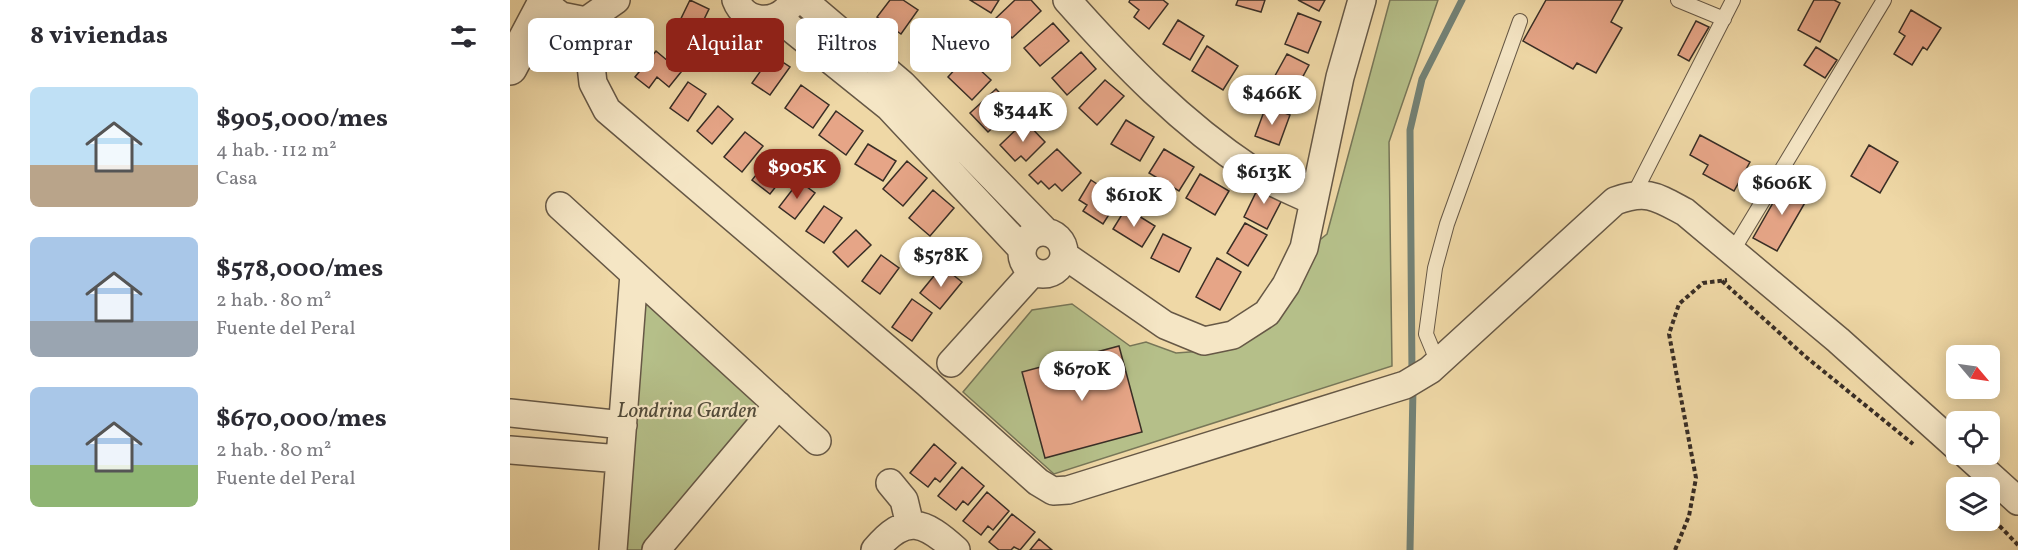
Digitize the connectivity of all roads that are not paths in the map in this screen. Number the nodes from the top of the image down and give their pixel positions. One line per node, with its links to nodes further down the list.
1 (616, 0): 12 (street)
2 (736, 0): 10 (street)
3 (803, 0): 17 (street)
4 (1067, 0): 19 (street)
5 (1362, 0): 19 (street)
6 (1678, 0): 13 (lane)
7 (1733, 0): 13 (lane)
8 (1884, 0): 22 (lane)
9 (545, 2): 11 (street); 15 (street)
10 (785, 9): 17 (street)
11 (571, 18)
12 (590, 18)
13 (1724, 18): 18 (lane)
14 (1520, 21): 27 (lane)
15 (510, 68)
16 (592, 72): 27 (street)
17 (934, 136): 21 (street); 24 (street)
18 (1634, 194): 22 (street); 27 (street)
19 (1313, 201): 23 (street)
20 (560, 206): 25 (street)
21 (1046, 232): 23 (street); 24 (street)
22 (1732, 252): 31 (street)
23 (1064, 255): 24 (street)
24 (1028, 261): 26 (street)
25 (634, 274): 28 (street); 30 (street)
26 (951, 363)
27 (1421, 374)
28 (778, 405): 32 (street); 40 (street)
29 (510, 412): 30 (street)
30 (623, 425): 34 (street)
31 (1946, 437)
32 (817, 441)
33 (510, 450): 34 (street)
34 (620, 459): 39 (street)
35 (1978, 465): 37 (street)
36 (890, 483): 38 (street)
37 (2018, 501)
38 (910, 525): 41 (street); 42 (street)
39 (613, 550)
40 (656, 550)
41 (875, 550)
42 (956, 550)

